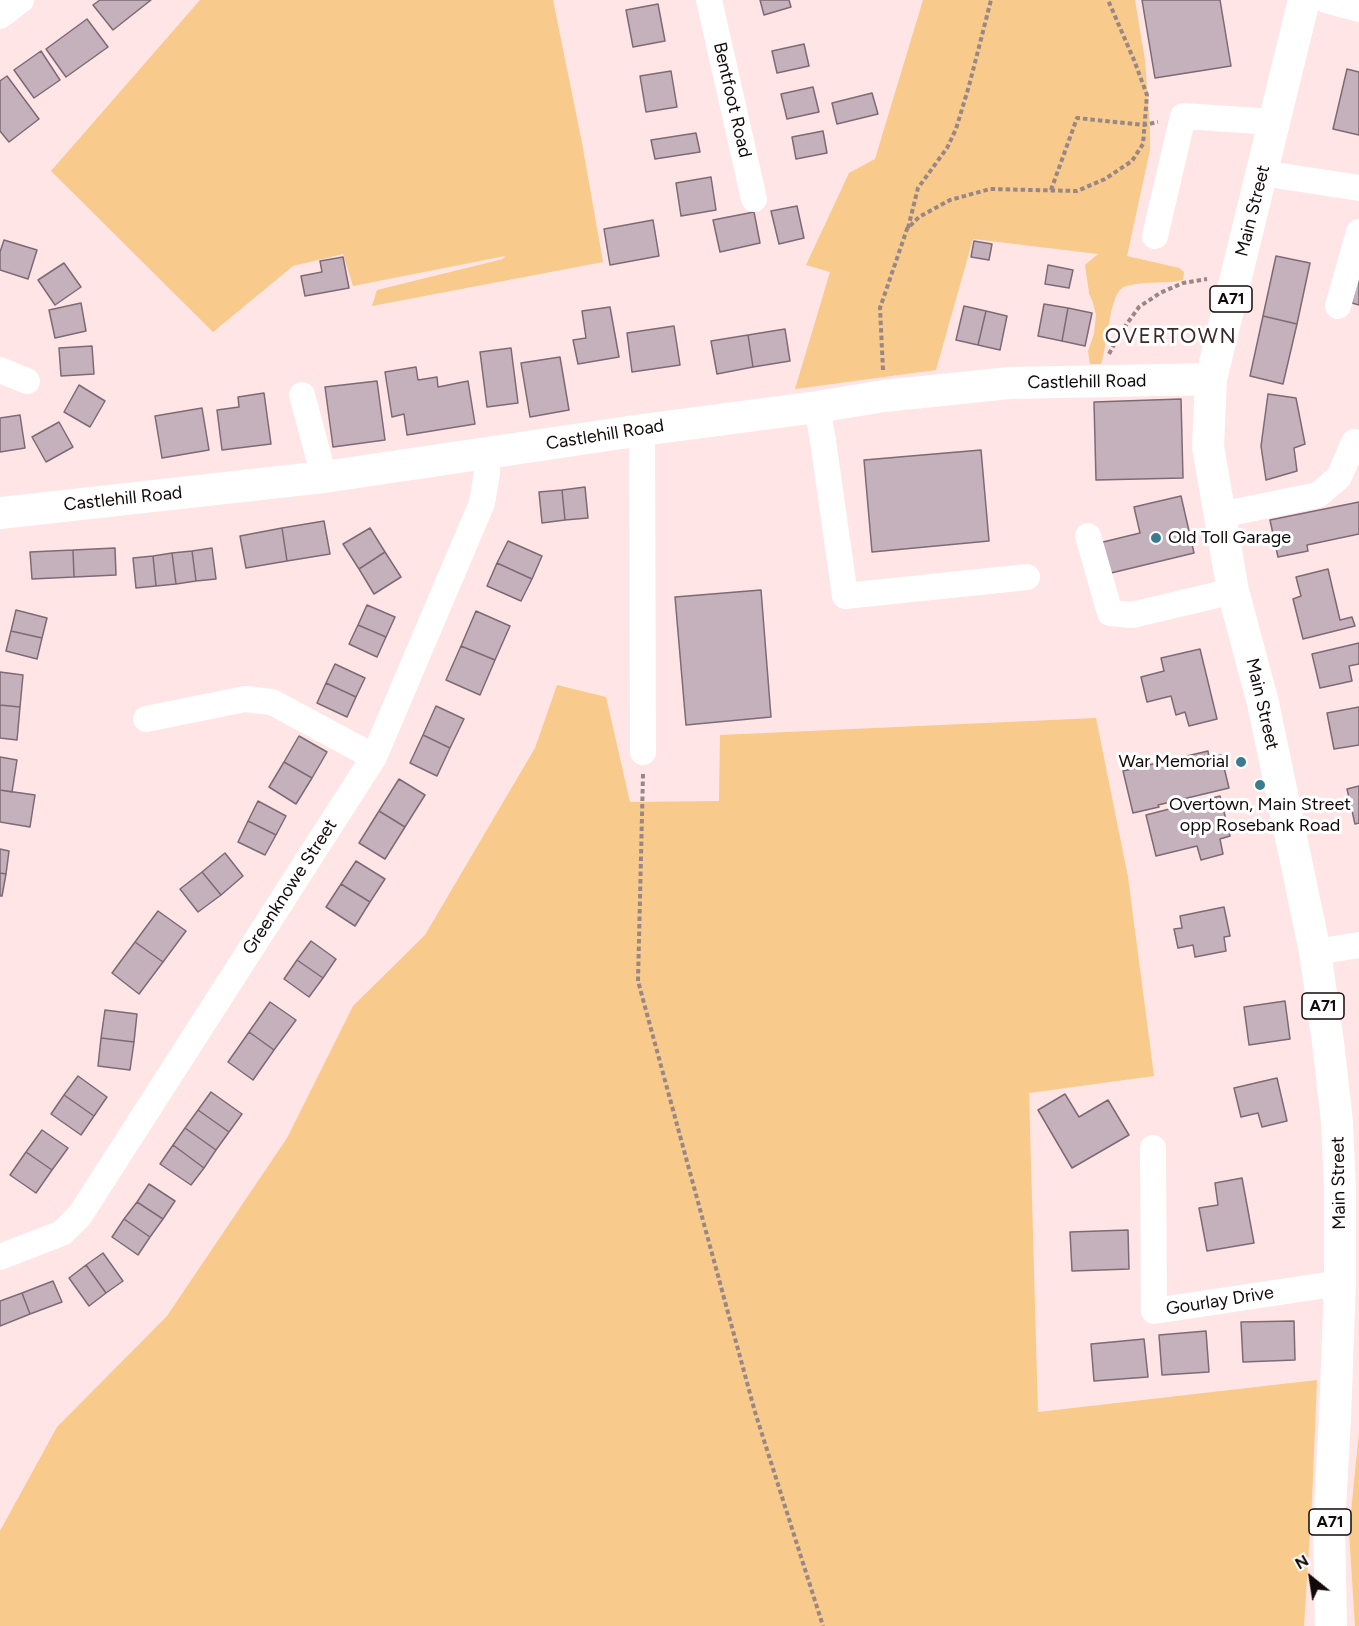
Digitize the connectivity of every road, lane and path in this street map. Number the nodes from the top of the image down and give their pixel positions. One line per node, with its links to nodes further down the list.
1 (709, 0): 13 (street, Bentfoot Road)
2 (991, 0): 14 (path)
3 (1108, 0): 9 (path)
4 (1304, 0): 8 (main road, Main Street / A71)
5 (1326, 0): 6 (street)
6 (1359, 9)
7 (1183, 116): 8 (street); 9 (path); 16 (street)
8 (1275, 122): 10 (main road, Main Street / A71)
9 (1144, 125): 12 (path); 12 (path)
10 (1262, 173): 11 (street); 20 (main road, Main Street / A71)
11 (1359, 188)
12 (1051, 190): 14 (path)
13 (754, 199)
14 (907, 229): 24 (path)
15 (1359, 232): 18 (street)
16 (1155, 236)
17 (1209, 288): 22 (path)
18 (1338, 306)
19 (0, 370): 21 (street)
20 (1211, 380): 22 (main road, Castlehill Road); 31 (main road, Main Street / A71)
21 (27, 381)
22 (1095, 382): 24 (main road, Castlehill Road)
23 (302, 395): 29 (street)
24 (884, 396): 25 (main road, Castlehill Road)
25 (817, 407): 26 (main road, Castlehill Road); 33 (street)
26 (642, 430): 28 (main road, Castlehill Road); 36 (street)
27 (1359, 443): 31 (street)
28 (487, 453): 29 (main road, Castlehill Road); 37 (street, Greenknowe Street)
29 (324, 477): 30 (main road, Castlehill Road)
30 (0, 513)
31 (1221, 515): 34 (main road, Main Street / A71)
32 (1089, 536): 34 (street)
33 (1027, 577)
34 (1233, 591): 39 (main road, Main Street / A71)
35 (146, 719): 37 (street)
36 (643, 753): 43 (path)
37 (374, 757): 41 (street, Greenknowe Street)
38 (1359, 945): 39 (street)
39 (1315, 952): 42 (main road, Main Street / A71)
40 (1153, 1149): 42 (street, Gourlay Drive)
41 (0, 1257)
42 (1340, 1283): 44 (main road, Main Street / A71)
43 (823, 1626)
44 (1331, 1626)

